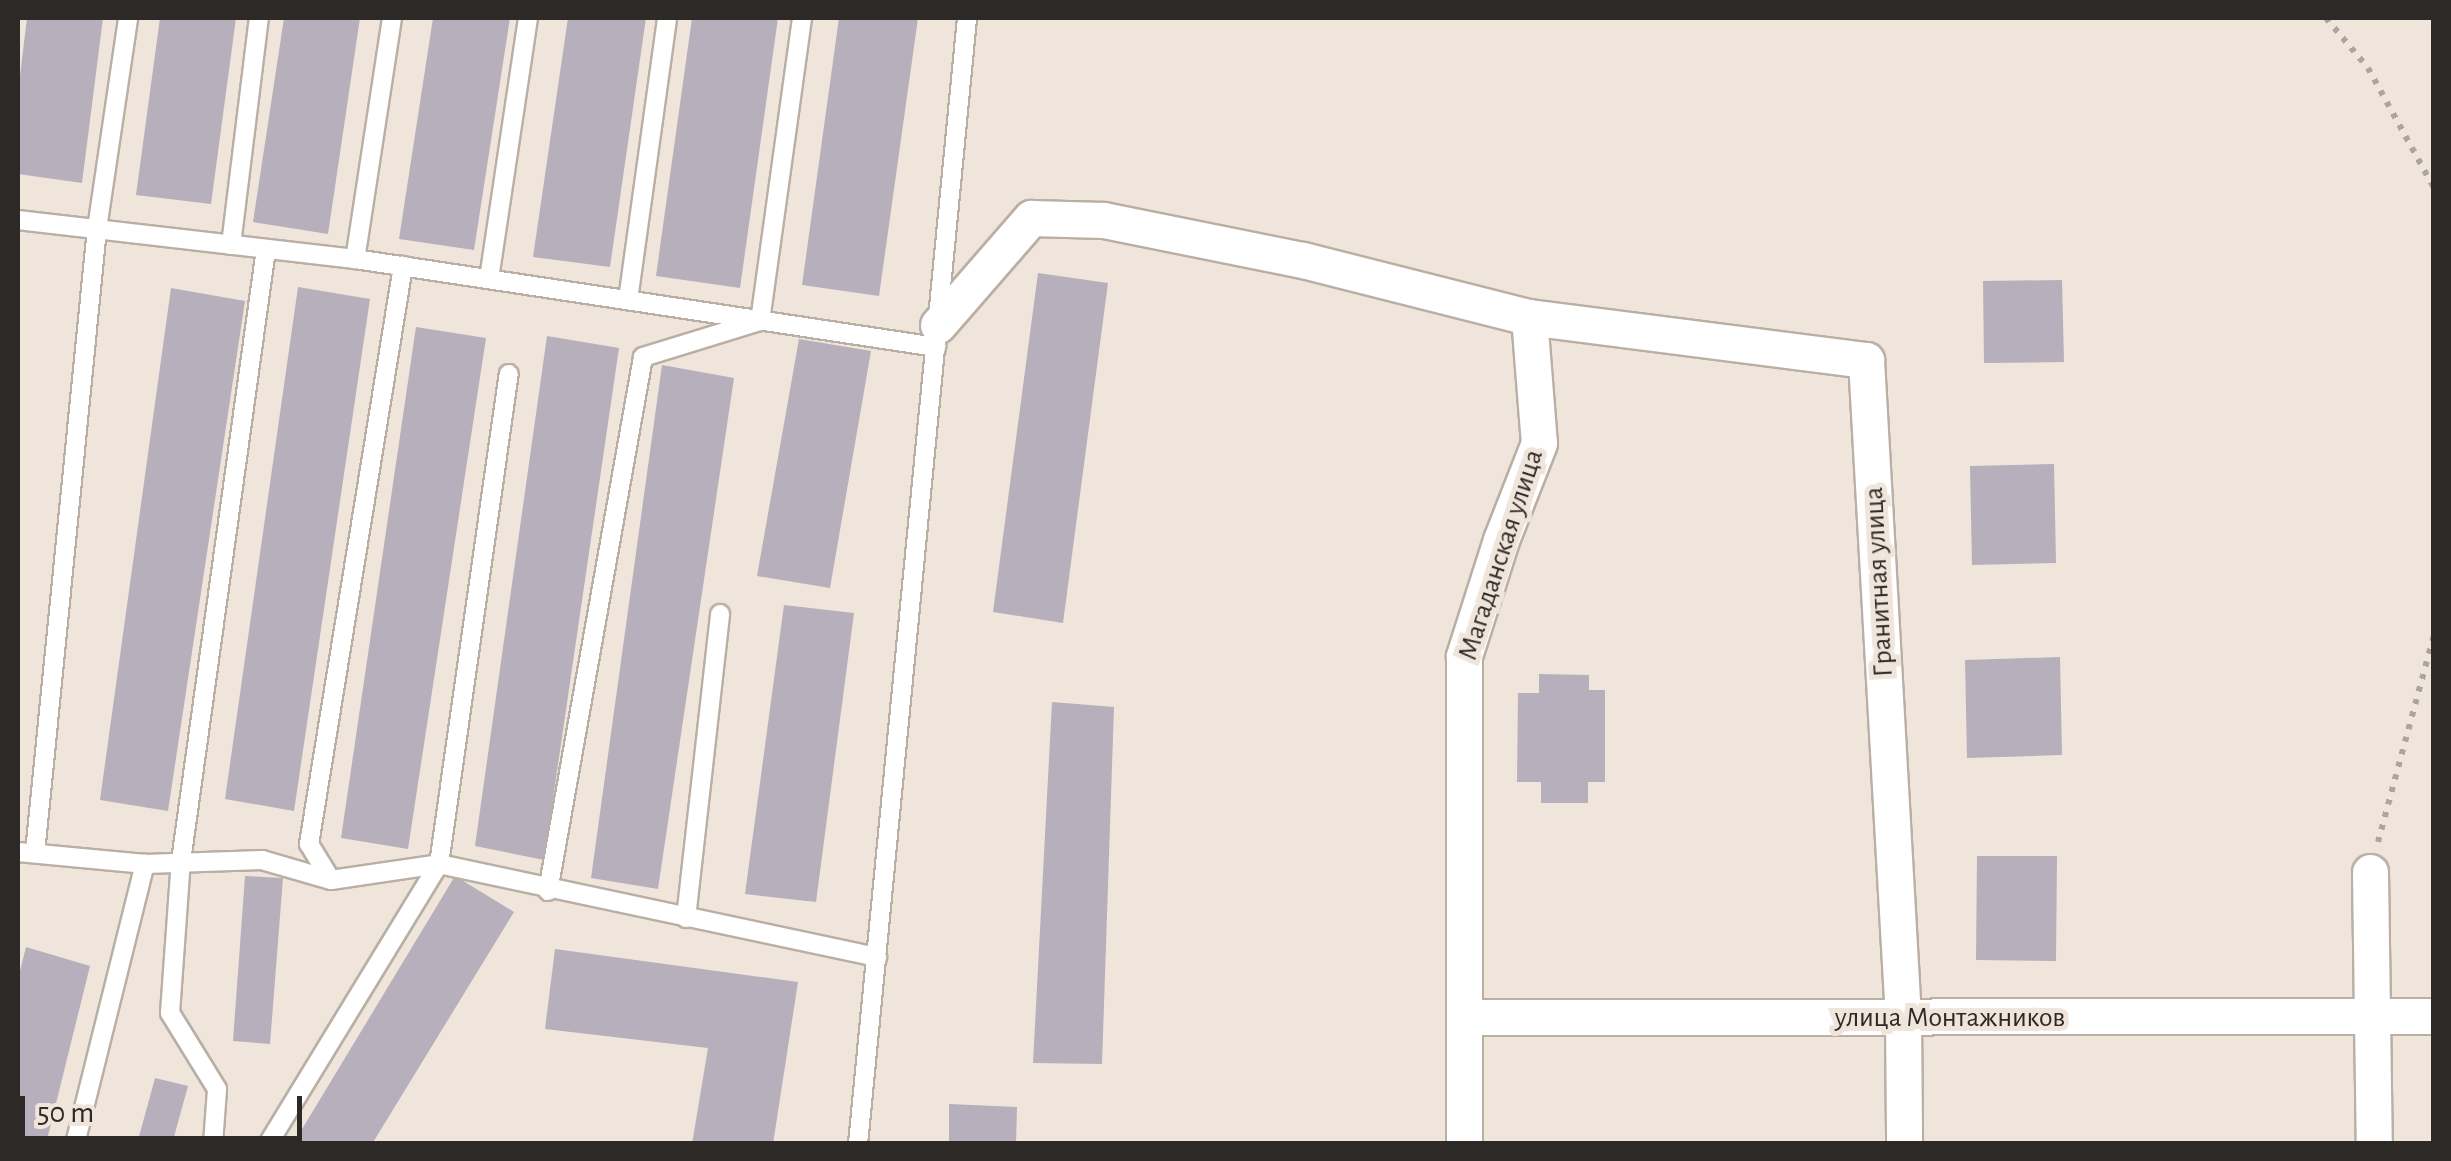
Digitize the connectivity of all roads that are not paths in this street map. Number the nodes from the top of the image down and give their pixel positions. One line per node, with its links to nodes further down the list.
1 (128, 18): 9 (lane)
2 (258, 18): 10 (lane)
3 (392, 18): 12 (lane)
4 (528, 18): 14 (lane)
5 (667, 18): 15 (lane)
6 (802, 18): 17 (lane)
7 (967, 18): 18 (lane)
8 (18, 220): 9 (lane)
9 (97, 229): 10 (lane); 21 (lane)
10 (230, 245): 11 (lane)
11 (266, 248): 12 (lane); 22 (lane)
12 (355, 259): 13 (lane)
13 (403, 266): 14 (lane); 26 (lane)
14 (489, 279): 15 (lane)
15 (628, 300): 17 (lane)
16 (1529, 317): 18 (street); 32 (street, Магаданская улица); 33 (street, Гранитная улица)
17 (760, 321): 18 (lane); 27 (lane)
18 (937, 336): 29 (lane)
19 (508, 374): 24 (lane)
20 (720, 614): 28 (lane)
21 (26, 853): 23 (lane)
22 (182, 860): 23 (lane); 26 (lane); 35 (lane)
23 (145, 864): 34 (lane)
24 (439, 864): 26 (lane); 27 (lane); 36 (lane)
25 (2370, 872): 30 (street)
26 (331, 880)
27 (548, 891): 28 (lane)
28 (686, 918): 29 (lane)
29 (877, 957): 37 (lane)
30 (2373, 1016): 31 (street, улица Монтажников); 33 (street, улица Монтажников); 40 (street)
31 (2434, 1016)
32 (1467, 1017): 33 (street, улица Монтажников); 38 (street, Магаданская улица)
33 (1903, 1018): 39 (street, Гранитная улица)
34 (75, 1144)
35 (212, 1144)
36 (268, 1144)
37 (858, 1144)
38 (1464, 1144)
39 (1904, 1144)
40 (2374, 1144)

